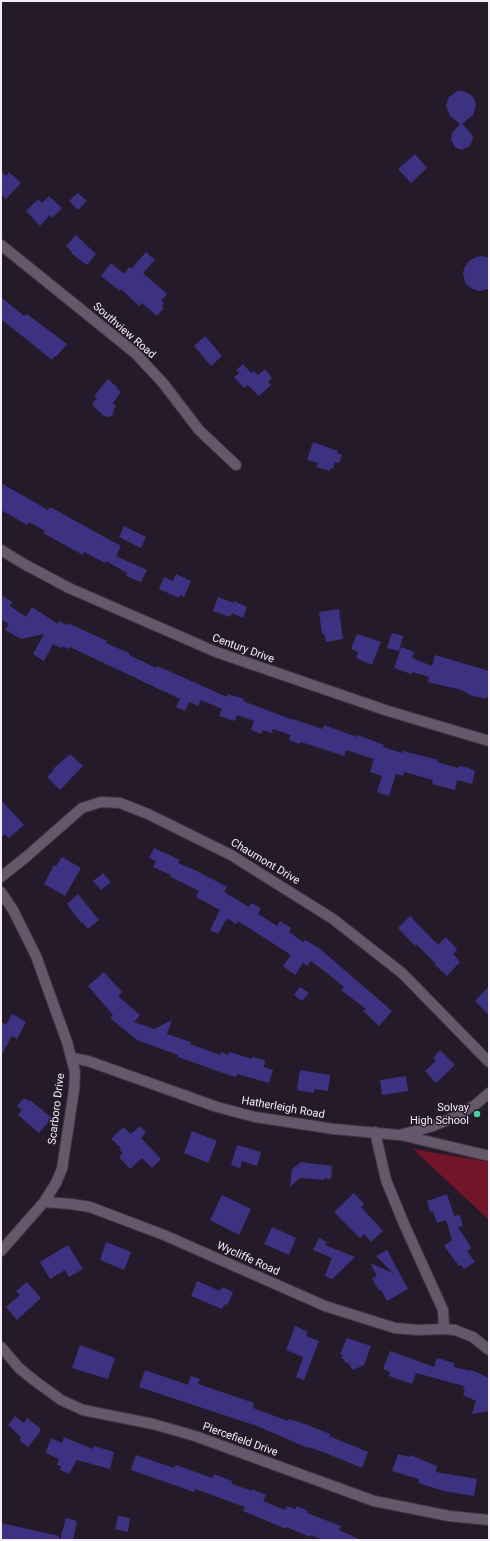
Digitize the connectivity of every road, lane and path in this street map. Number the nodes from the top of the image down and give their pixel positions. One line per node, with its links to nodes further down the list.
1 (1, 245): 2 (street, Southview Road)
2 (236, 465)
3 (1, 550): 4 (street, Century Drive)
4 (489, 741)
5 (1, 877): 8 (street, Chaumont Drive)
6 (1, 892): 7 (street, Scarboro Drive)
7 (72, 1058): 10 (street, Hatherleigh Road); 13 (street, Scarboro Drive)
8 (489, 1062)
9 (489, 1093): 11 (street, Hatherleigh Road)
10 (375, 1132): 11 (street, Hatherleigh Road); 15 (street)
11 (399, 1135): 12 (street)
12 (489, 1156)
13 (44, 1202): 14 (street, Scarboro Drive); 15 (street, Wycliffe Road)
14 (1, 1251)
15 (444, 1329): 17 (street, Wycliffe Road)
16 (1, 1347): 18 (street, Piercefield Drive)
17 (489, 1350)
18 (489, 1520)

